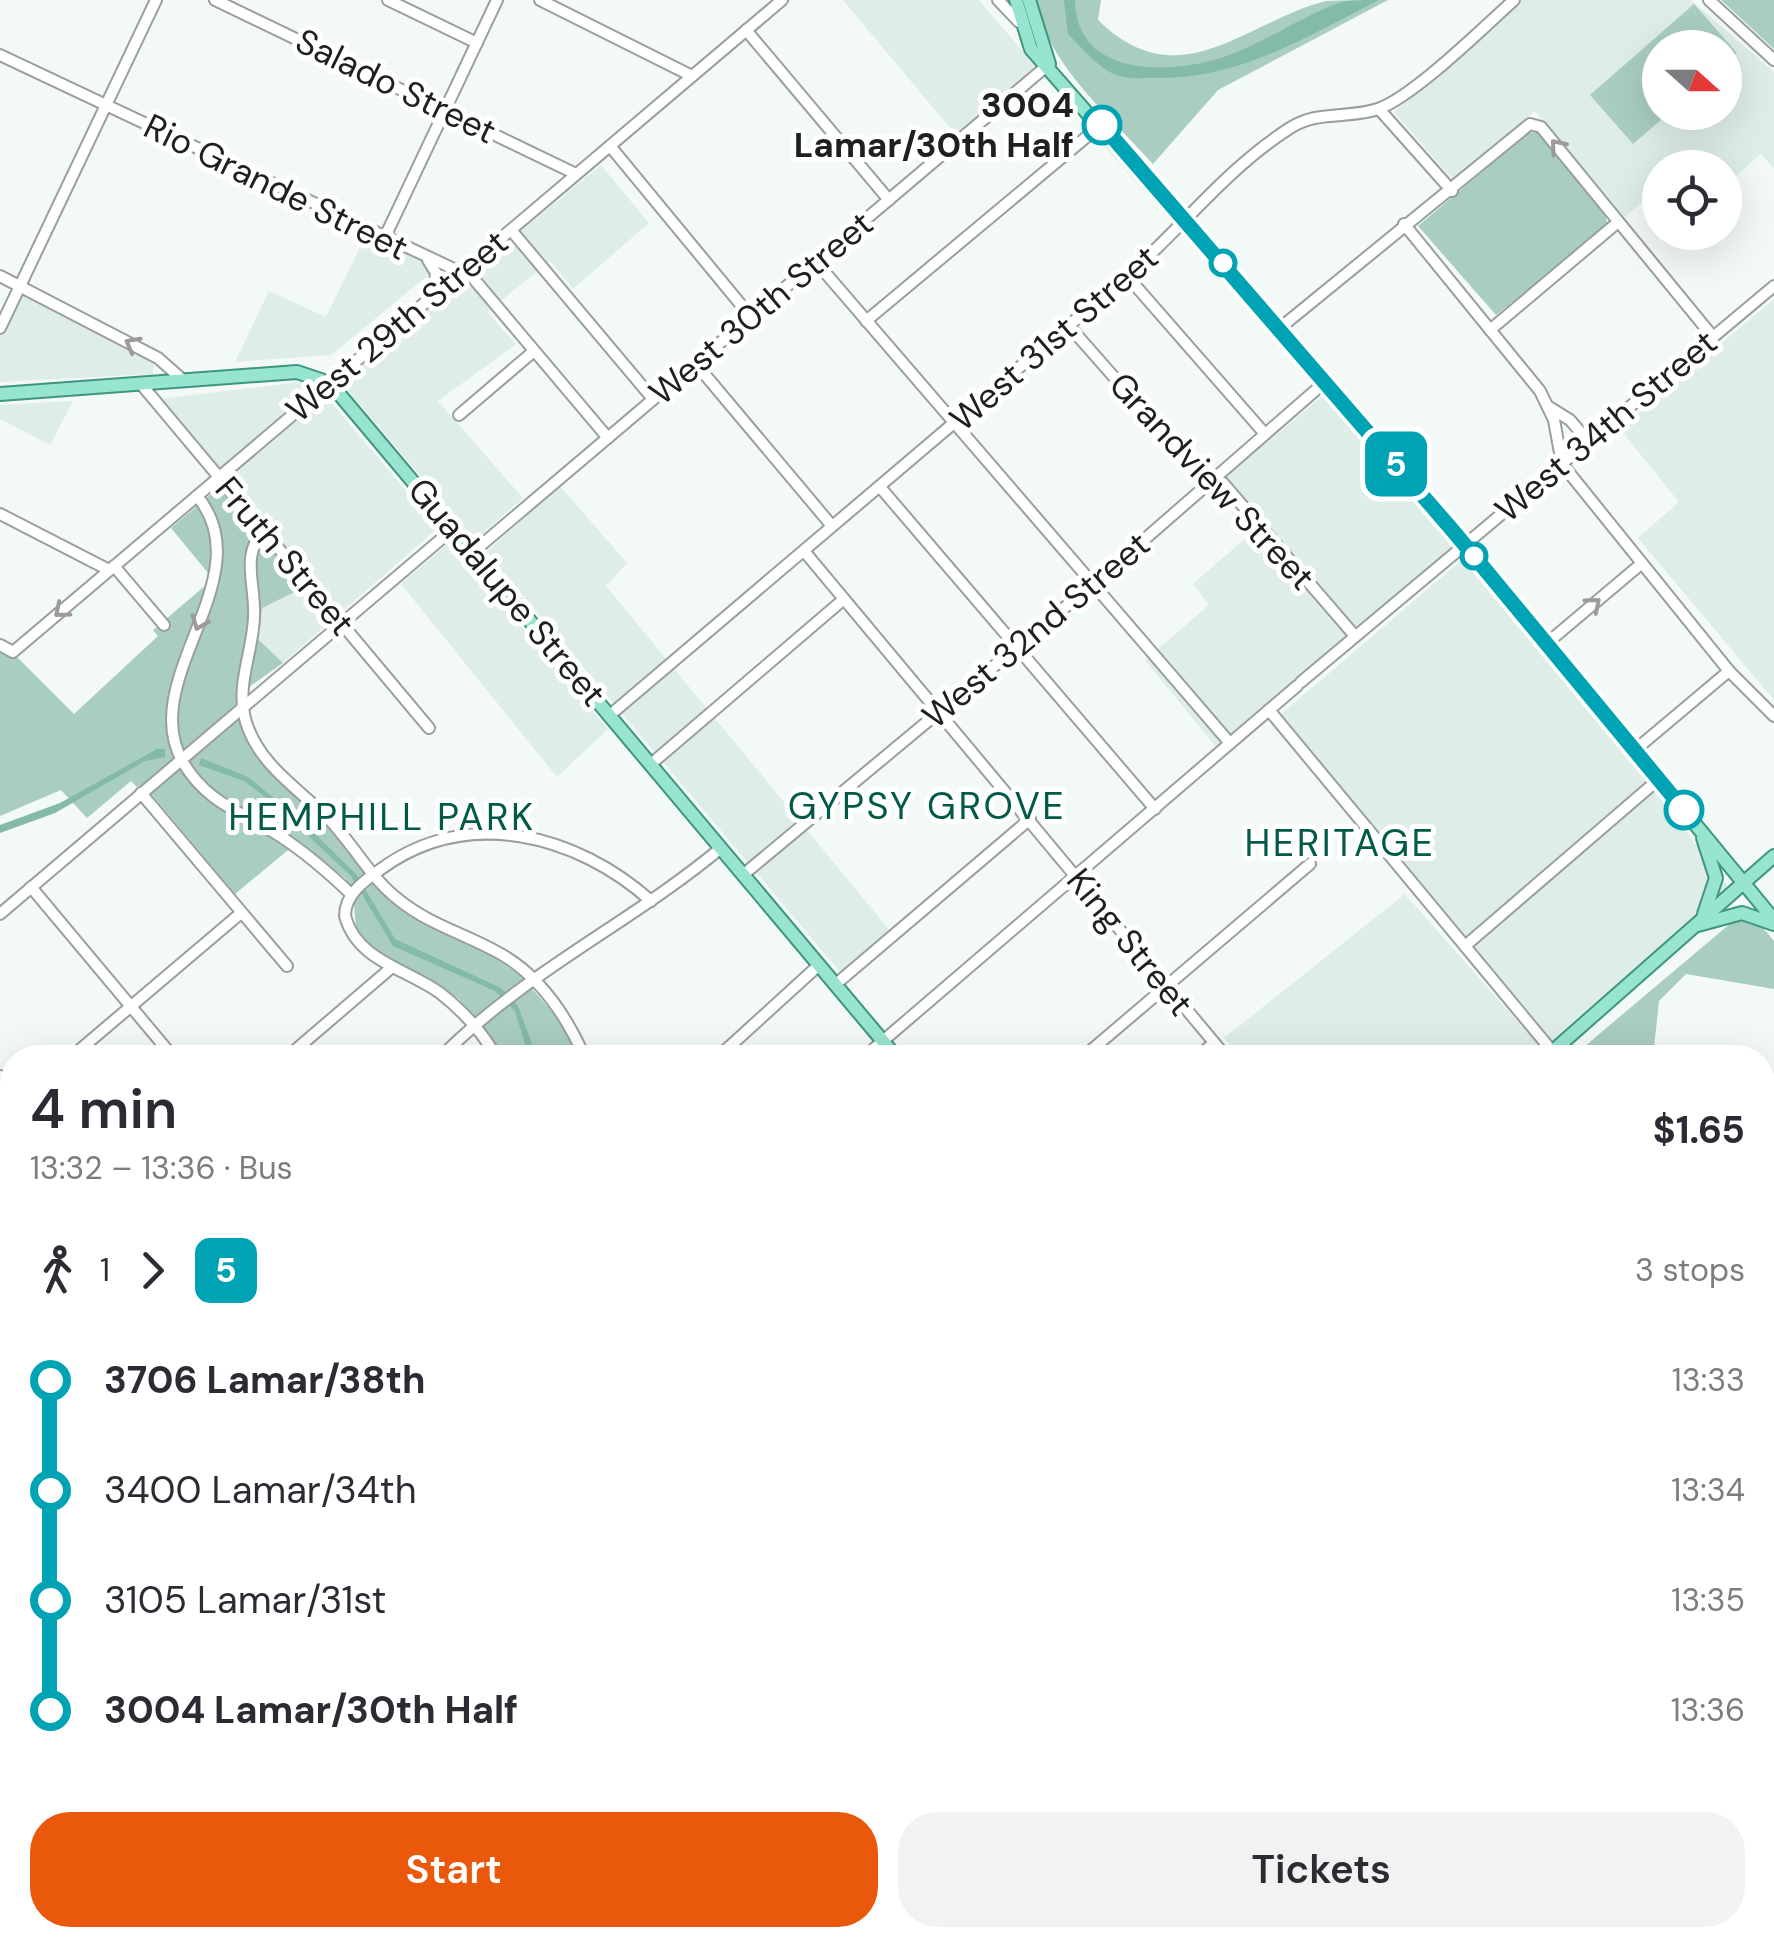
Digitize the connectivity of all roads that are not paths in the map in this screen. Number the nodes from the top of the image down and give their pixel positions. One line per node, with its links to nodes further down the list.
1 (156, 0): 19 (street)
2 (215, 0): 20 (street, Salado Street)
3 (388, 0): 14 (street)
4 (497, 0): 14 (street)
5 (540, 0): 18 (street)
6 (782, 0): 13 (street, West 29th Street)
7 (998, 0): 12 (street)
8 (1016, 0): 12 (main road)
9 (1029, 0): 17 (main road)
10 (1514, 0): 21 (street, West 31st Street)
11 (1709, 0): 16 (street)
12 (1020, 22): 17 (main road)
13 (746, 30): 18 (street, West 29th Street); 26 (street)
14 (477, 43): 20 (street)
15 (0, 55): 19 (street, Rio Grande Street)
16 (1774, 60)
17 (1049, 64): 22 (main road); 26 (street, West 30th Street)
18 (692, 76): 23 (street, West 29th Street)
19 (106, 106): 31 (street, Rio Grande Street); 37 (street)
20 (446, 108): 24 (street, Salado Street); 31 (street)
21 (1379, 109): 25 (street); 27 (street, West 31st Street)
22 (1102, 124): 27 (main road); 41 (street)
23 (610, 146): 24 (street, West 29th Street); 40 (street)
24 (576, 174): 30 (street, West 29th Street)
25 (1452, 191): 28 (street, one-way to 25); 29 (street)
26 (888, 200): 33 (street, West 30th Street)
27 (1185, 220): 36 (street, West 31st Street); 44 (main road)
28 (1617, 223): 45 (street); 46 (street)
29 (1404, 224): 44 (street); 45 (street)
30 (511, 230): 34 (street, West 29th Street); 54 (street)
31 (384, 239): 32 (street, Rio Grande Street)
32 (428, 260): 34 (street, Rio Grande Street); 39 (street)
33 (816, 262): 40 (street, West 30th Street); 41 (street)
34 (460, 272): 39 (street, West 29th Street); 47 (street, Rio Grande Street)
35 (0, 276): 37 (street)
36 (1127, 276): 42 (street, West 31st Street); 58 (street)
37 (20, 286): 43 (street); 49 (street, one-way to 37)
38 (1774, 286): 46 (street, West 34th Street)
39 (434, 294): 50 (street, West 29th Street)
40 (751, 317): 48 (street, West 30th Street)
41 (866, 321): 57 (street)
42 (1070, 326): 57 (street, West 31st Street); 63 (street, Grandview Street)
43 (0, 328)
44 (1280, 328): 51 (main road)
45 (1490, 330): 55 (street)
46 (1713, 337): 60 (street, West 34th Street)
47 (534, 351): 56 (street); 59 (street, Rio Grande Street)
48 (696, 364): 54 (street, West 30th Street); 67 (street)
49 (185, 382): 50 (main road); 52 (main road)
50 (330, 382): 62 (street, West 29th Street); 68 (main road, Guadalupe Street)
51 (1326, 382): 58 (street, West 32nd Street); 70 (main road)
52 (141, 384): 53 (main road); 62 (street, Fruth Street)
53 (0, 394)
54 (654, 400): 59 (street, West 30th Street)
55 (1549, 406): 60 (street); 61 (street)
56 (459, 416)
57 (954, 424): 64 (street, West 31st Street); 75 (street)
58 (1265, 434): 63 (street, West 32nd Street)
59 (608, 438): 72 (street, West 30th Street)
60 (1590, 442): 61 (street, West 34th Street)
61 (1562, 464): 70 (street, West 34th Street); 73 (street)
62 (218, 477): 65 (street, West 29th Street); 69 (street, Fruth Street)
63 (1208, 484): 75 (street, West 32nd Street); 79 (street, Grandview Street)
64 (880, 486): 67 (street, West 31st Street); 82 (street)
65 (196, 496): 74 (street, West 29th Street); 92 (street, one-way to 92)
66 (0, 514): 74 (street)
67 (832, 526): 71 (street, West 31st Street)
68 (453, 529): 72 (main road, Guadalupe Street); 77 (street)
69 (264, 531): 77 (street, Fruth Street); 84 (street)
70 (1464, 543): 79 (street, West 34th Street); 80 (main road)
71 (804, 551): 76 (street, King Street); 87 (street, West 31st Street)
72 (473, 552): 87 (main road, Guadalupe Street)
73 (1642, 564): 80 (street, one-way to 73); 83 (street)
74 (111, 568): 78 (street); 81 (street, West 29th Street, one-way to 81)
75 (1092, 584): 82 (street, West 32nd Street); 90 (street)
76 (844, 599): 85 (street, King Street); 93 (street)
77 (342, 623): 84 (street); 89 (street, Fruth Street)
78 (164, 625)
79 (1355, 636): 86 (street, West 34th Street)
80 (1546, 644): 91 (main road)
81 (0, 645)
82 (1016, 646): 85 (street, West 32nd Street); 96 (street)
83 (1729, 671): 88 (street); 91 (street)
84 (243, 707): 92 (street); 105 (street)
85 (939, 710): 97 (street, King Street); 102 (street, West 32nd Street)
86 (1268, 710): 90 (street, West 34th Street); 112 (street)
87 (610, 715): 93 (main road, Guadalupe Street)
88 (1774, 716)
89 (429, 728)
90 (1229, 742): 96 (street, West 34th Street)
91 (1635, 750): 94 (main road)
92 (181, 759): 95 (street); 105 (street)
93 (652, 764): 99 (main road, Guadalupe Street)
94 (1659, 780): 98 (main road); 112 (street)
95 (141, 793): 106 (street); 108 (street)
96 (1155, 810): 103 (street, West 34th Street)
97 (1030, 819): 103 (street, King Street); 117 (street)
98 (1701, 831): 104 (main road); 111 (main road)
99 (721, 848): 102 (main road, Guadalupe Street); 107 (street)
100 (1774, 856): 104 (main road)
101 (1310, 864): 118 (street)
102 (744, 874): 113 (main road, Guadalupe Street)
103 (1073, 878): 118 (street, King Street); 121 (street, West 34th Street)
104 (1743, 883): 110 (main road); 111 (main road)
105 (361, 885): 107 (street); 115 (street); 116 (street)
106 (31, 887): 109 (street); 119 (street)
107 (651, 900): 116 (street)
108 (242, 913): 114 (street); 119 (street)
109 (0, 914)
110 (1774, 922): 111 (main road)
111 (1696, 926): 135 (main road)
112 (1465, 946): 134 (street)
113 (819, 965): 117 (main road, Guadalupe Street); 129 (street)
114 (287, 966)
115 (392, 968): 120 (street); 125 (street)
116 (532, 979): 120 (street); 128 (street)
117 (836, 984): 121 (main road, Guadalupe Street)
118 (1165, 988): 122 (street, King Street); 132 (street)
119 (132, 1006): 123 (street); 124 (street)
120 (474, 1025): 126 (street); 127 (street)
121 (883, 1040): 130 (street, West 34th Street); 131 (main road, Guadalupe Street)
122 (1214, 1043): 133 (street)
123 (86, 1045)
124 (164, 1045)
125 (301, 1045)
126 (453, 1045)
127 (488, 1045)
128 (578, 1045)
129 (731, 1045)
130 (877, 1045)
131 (887, 1045)
132 (1097, 1045)
133 (1212, 1045)
134 (1541, 1045)
135 (1558, 1045)

